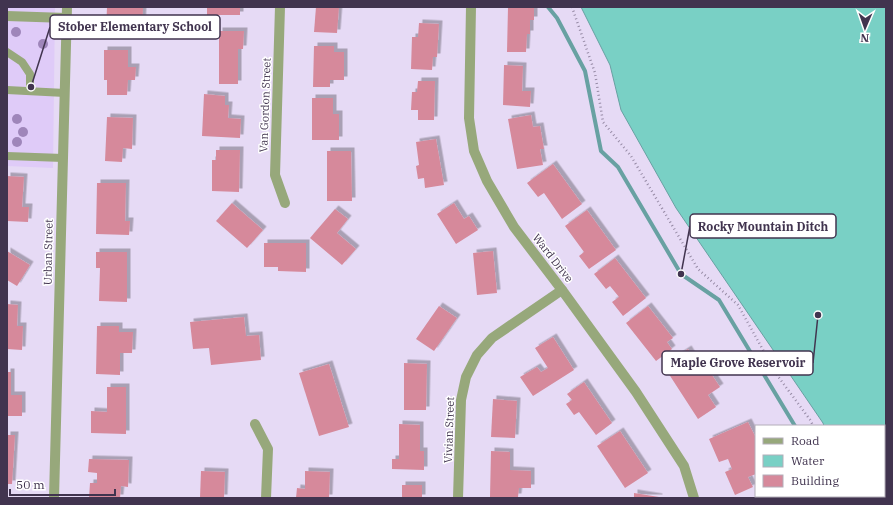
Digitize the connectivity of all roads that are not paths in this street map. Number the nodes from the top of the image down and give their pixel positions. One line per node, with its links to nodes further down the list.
1 (67, 7): 5 (street, Urban Street)
2 (280, 7): 12 (street, Van Gordon Street)
3 (471, 7): 13 (street, Ward Drive)
4 (7, 16): 5 (street)
5 (66, 18): 9 (street, Urban Street)
6 (7, 52): 8 (lane)
7 (7, 90): 8 (lane)
8 (30, 91): 9 (lane)
9 (64, 93): 11 (street, Urban Street)
10 (7, 156): 11 (lane)
11 (63, 158): 15 (street, Urban Street)
12 (285, 203)
13 (562, 290): 17 (street, Vivian Street); 18 (street, Ward Drive)
14 (255, 424): 16 (street)
15 (54, 498)
16 (266, 498)
17 (458, 498)
18 (694, 498)

